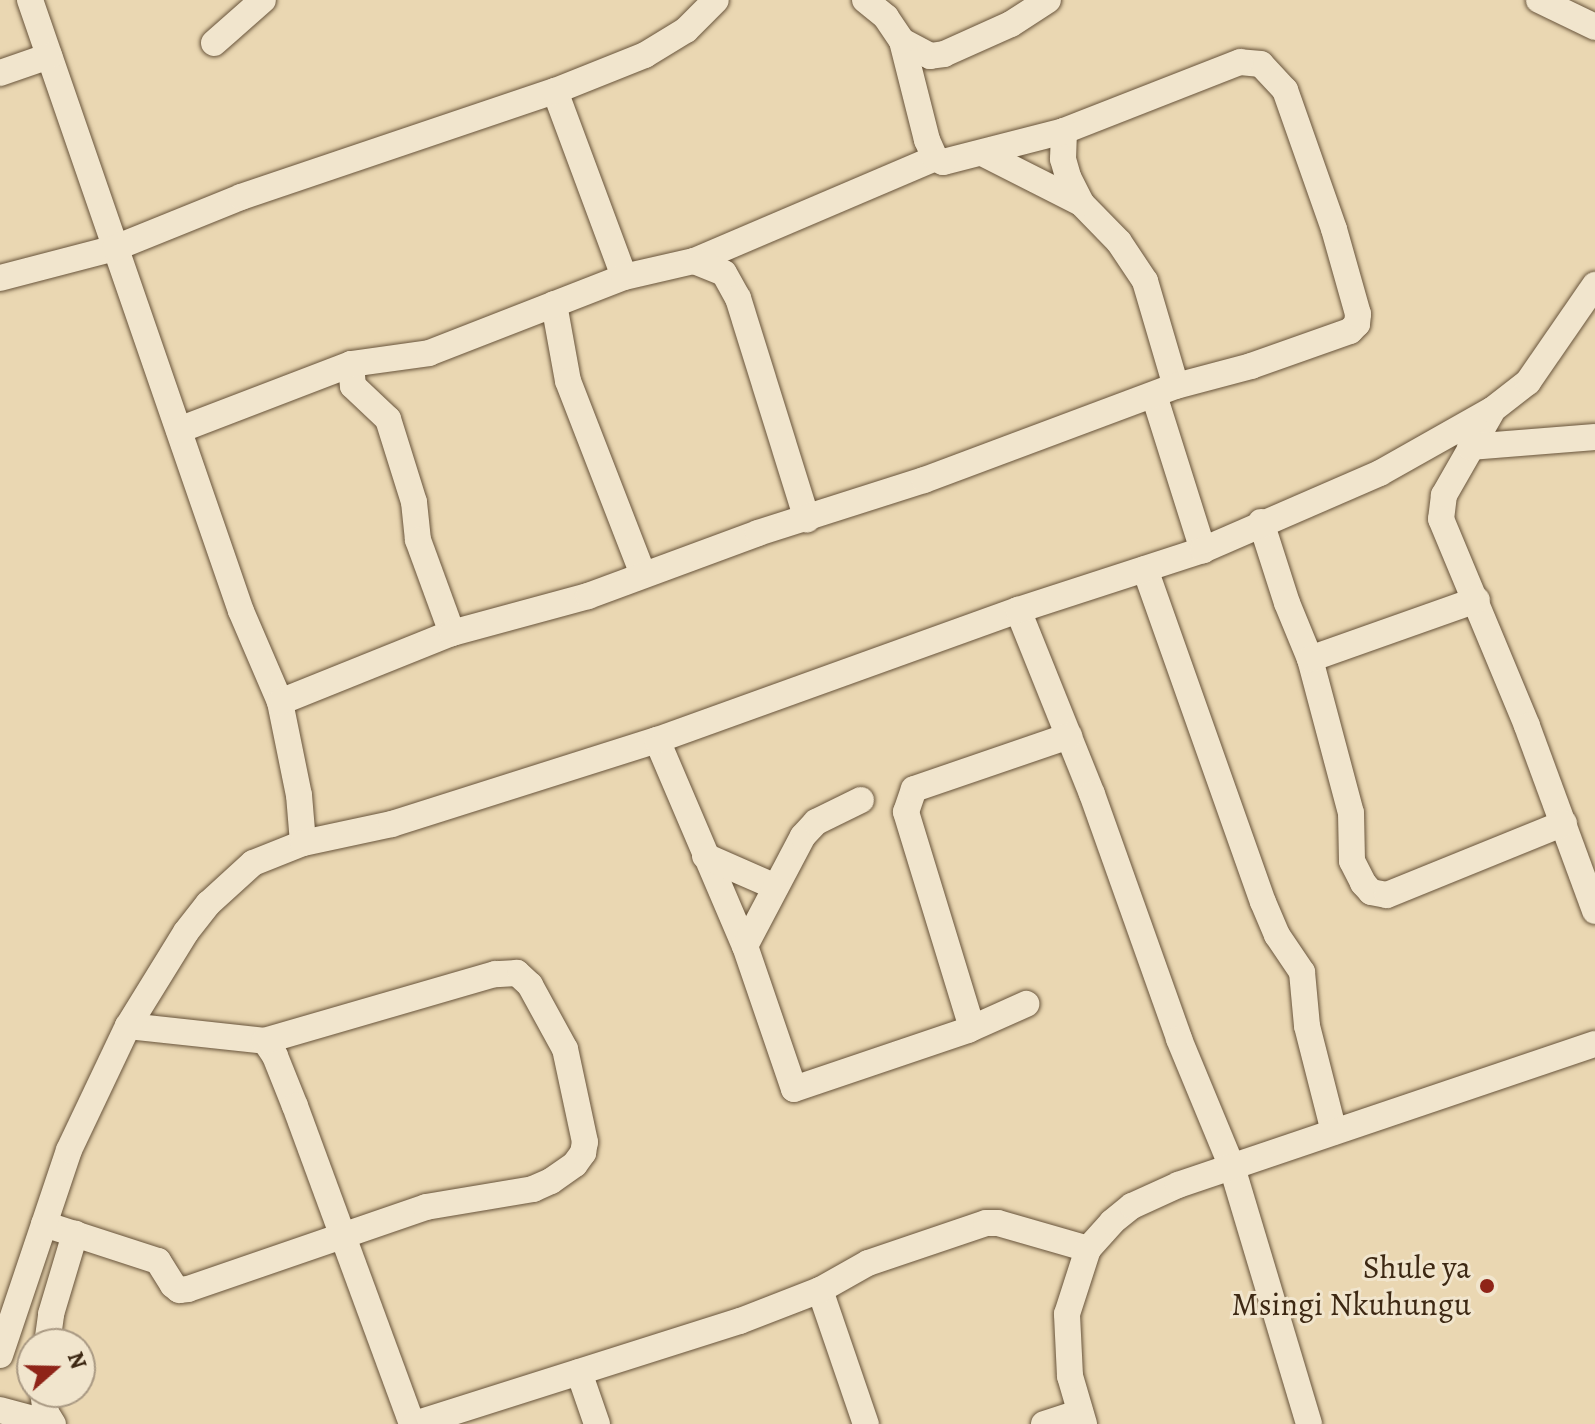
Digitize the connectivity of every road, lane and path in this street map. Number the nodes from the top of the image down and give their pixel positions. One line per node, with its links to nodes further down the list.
1 (30, 0): 10 (street)
2 (263, 0): 9 (street)
3 (716, 0): 12 (street)
4 (865, 0): 8 (street)
5 (1048, 0): 8 (street)
6 (1539, 0): 7 (street)
7 (1595, 27)
8 (902, 41): 15 (street)
9 (214, 43)
10 (49, 56): 11 (street); 17 (street)
11 (0, 73)
12 (555, 91): 17 (street); 19 (street)
13 (1064, 131): 14 (street); 16 (street); 24 (street)
14 (982, 153): 15 (street); 16 (street)
15 (935, 158): 18 (street)
16 (1081, 203): 24 (street)
17 (115, 248): 20 (street); 26 (street)
18 (694, 261): 19 (street); 29 (street)
19 (624, 277): 22 (street)
20 (0, 278)
21 (1595, 285): 25 (street)
22 (554, 304): 23 (street); 33 (street)
23 (351, 364): 26 (street); 36 (street)
24 (1165, 391): 29 (street); 31 (street)
25 (1492, 410): 28 (street); 30 (street)
26 (179, 430): 38 (street)
27 (1595, 437): 28 (street)
28 (1470, 447): 34 (street)
29 (807, 519): 33 (street)
30 (1261, 522): 31 (street); 37 (street)
31 (1203, 550): 32 (street)
32 (1145, 569): 35 (street); 53 (street)
33 (643, 574): 36 (street)
34 (1477, 600): 37 (street); 42 (street)
35 (1018, 610): 39 (street); 40 (street)
36 (452, 633): 38 (street)
37 (1310, 659): 42 (street)
38 (280, 702): 43 (street)
39 (1069, 736): 50 (street); 54 (street)
40 (657, 740): 43 (street); 44 (street)
41 (861, 800): 45 (street)
42 (1564, 823): 46 (street)
43 (303, 843): 49 (street)
44 (705, 856): 45 (street); 47 (street)
45 (776, 887): 47 (street)
46 (1595, 911)
47 (745, 946): 50 (street)
48 (1026, 1004): 50 (street)
49 (128, 1026): 51 (street); 55 (street)
50 (972, 1028)
51 (265, 1041): 57 (street); 57 (street)
52 (1595, 1044): 53 (street)
53 (1334, 1132): 54 (street)
54 (1232, 1167): 58 (street); 70 (street)
55 (44, 1224): 56 (street); 61 (street)
56 (75, 1234): 57 (street); 60 (street)
57 (341, 1237): 66 (street)
58 (1088, 1249): 59 (street); 64 (street)
59 (820, 1290): 62 (street); 68 (street)
60 (49, 1328)
61 (0, 1355)
62 (579, 1372): 66 (street); 67 (street)
63 (0, 1410): 65 (street)
64 (1082, 1418): 69 (street)
65 (52, 1424)
66 (414, 1424)
67 (597, 1424)
68 (866, 1424)
69 (1044, 1424)
70 (1309, 1424)

